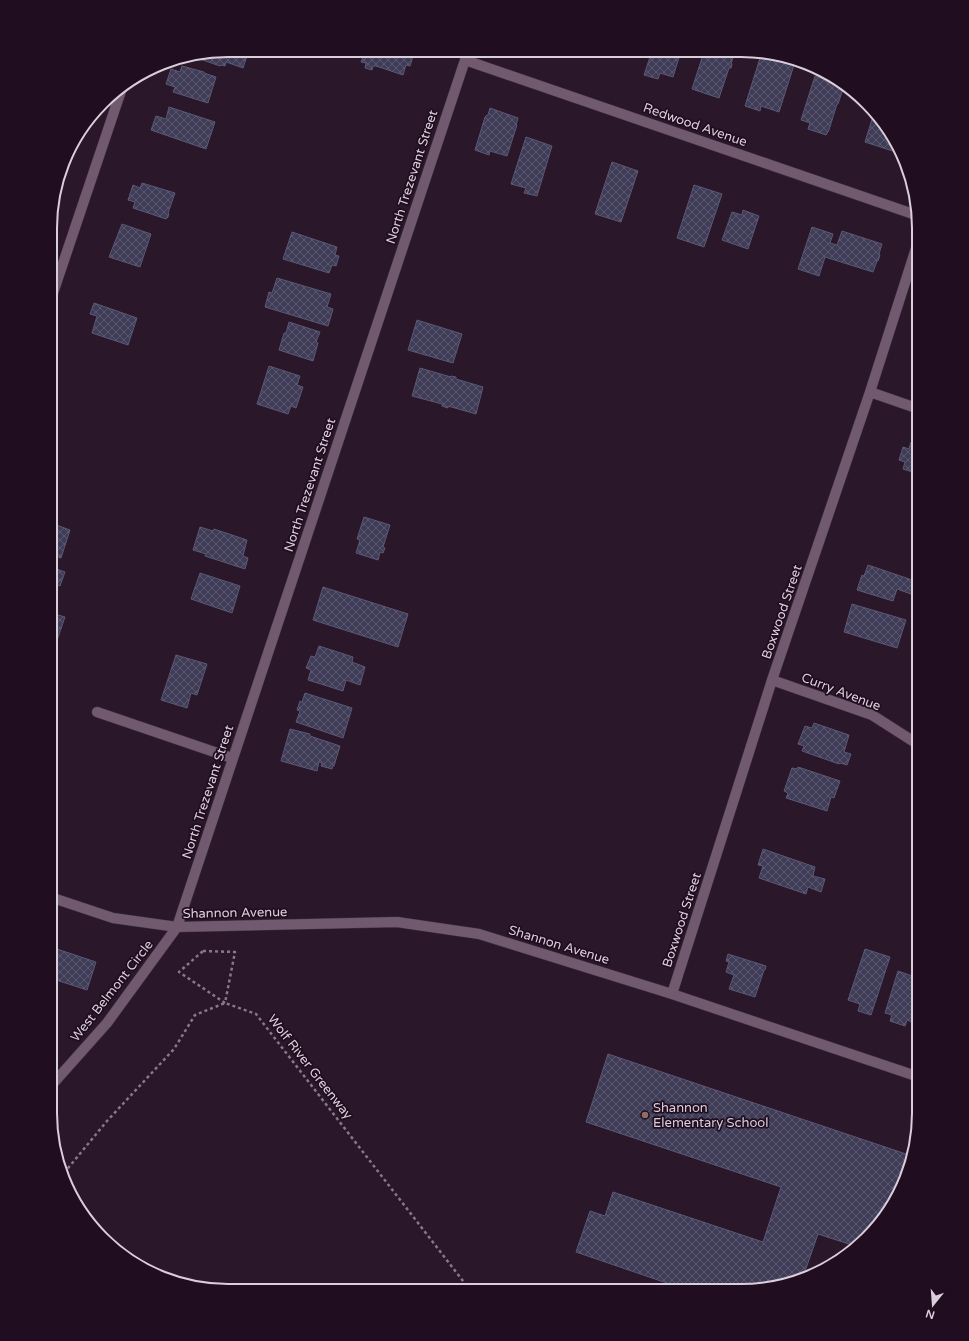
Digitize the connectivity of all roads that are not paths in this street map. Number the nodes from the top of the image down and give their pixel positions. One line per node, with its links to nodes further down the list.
1 (465, 57): 12 (street, North Trezevant Street)
2 (472, 57): 4 (street, Redwood Avenue)
3 (119, 96): 6 (street)
4 (912, 213)
5 (912, 260): 7 (street, Boxwood Street)
6 (57, 281)
7 (870, 392): 8 (street); 9 (street, Boxwood Street)
8 (912, 407)
9 (772, 680): 11 (street, Curry Avenue); 15 (street, Boxwood Street)
10 (97, 712): 12 (street)
11 (912, 741)
12 (232, 758): 14 (street, North Trezevant Street)
13 (57, 899): 14 (street, Shannon Avenue)
14 (176, 927): 15 (street, Shannon Avenue); 17 (street, West Belmont Circle)
15 (672, 994): 16 (street, Shannon Avenue)
16 (912, 1075)
17 (57, 1079)

